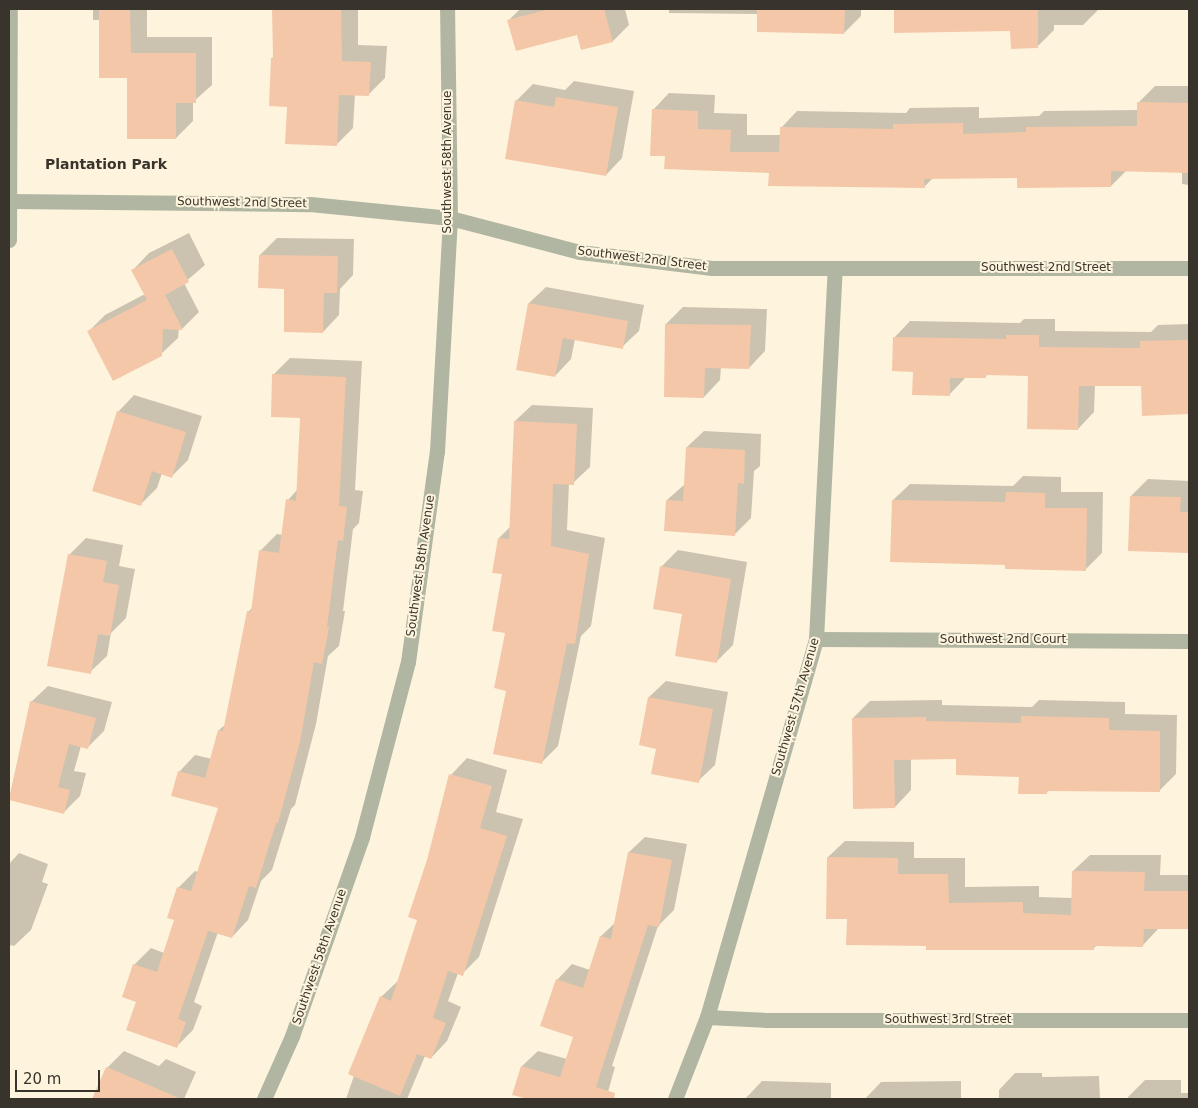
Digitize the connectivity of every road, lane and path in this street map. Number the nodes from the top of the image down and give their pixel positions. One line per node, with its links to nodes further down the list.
1 (10, 9): 3 (street)
2 (447, 9): 4 (street, Southwest 58th Avenue)
3 (9, 201): 4 (street, Southwest 2nd Street); 5 (street)
4 (450, 218): 7 (street, Southwest 2nd Street); 12 (street, Southwest 58th Avenue)
5 (9, 240)
6 (1189, 268): 7 (street, Southwest 2nd Street)
7 (834, 269): 8 (street, Southwest 57th Avenue)
8 (816, 639): 9 (street, Southwest 2nd Court); 10 (street, Southwest 57th Avenue)
9 (1189, 641)
10 (708, 1017): 11 (street, Southwest 3rd Street); 13 (street, Southwest 57th Avenue)
11 (1189, 1020)
12 (264, 1099)
13 (675, 1099)

